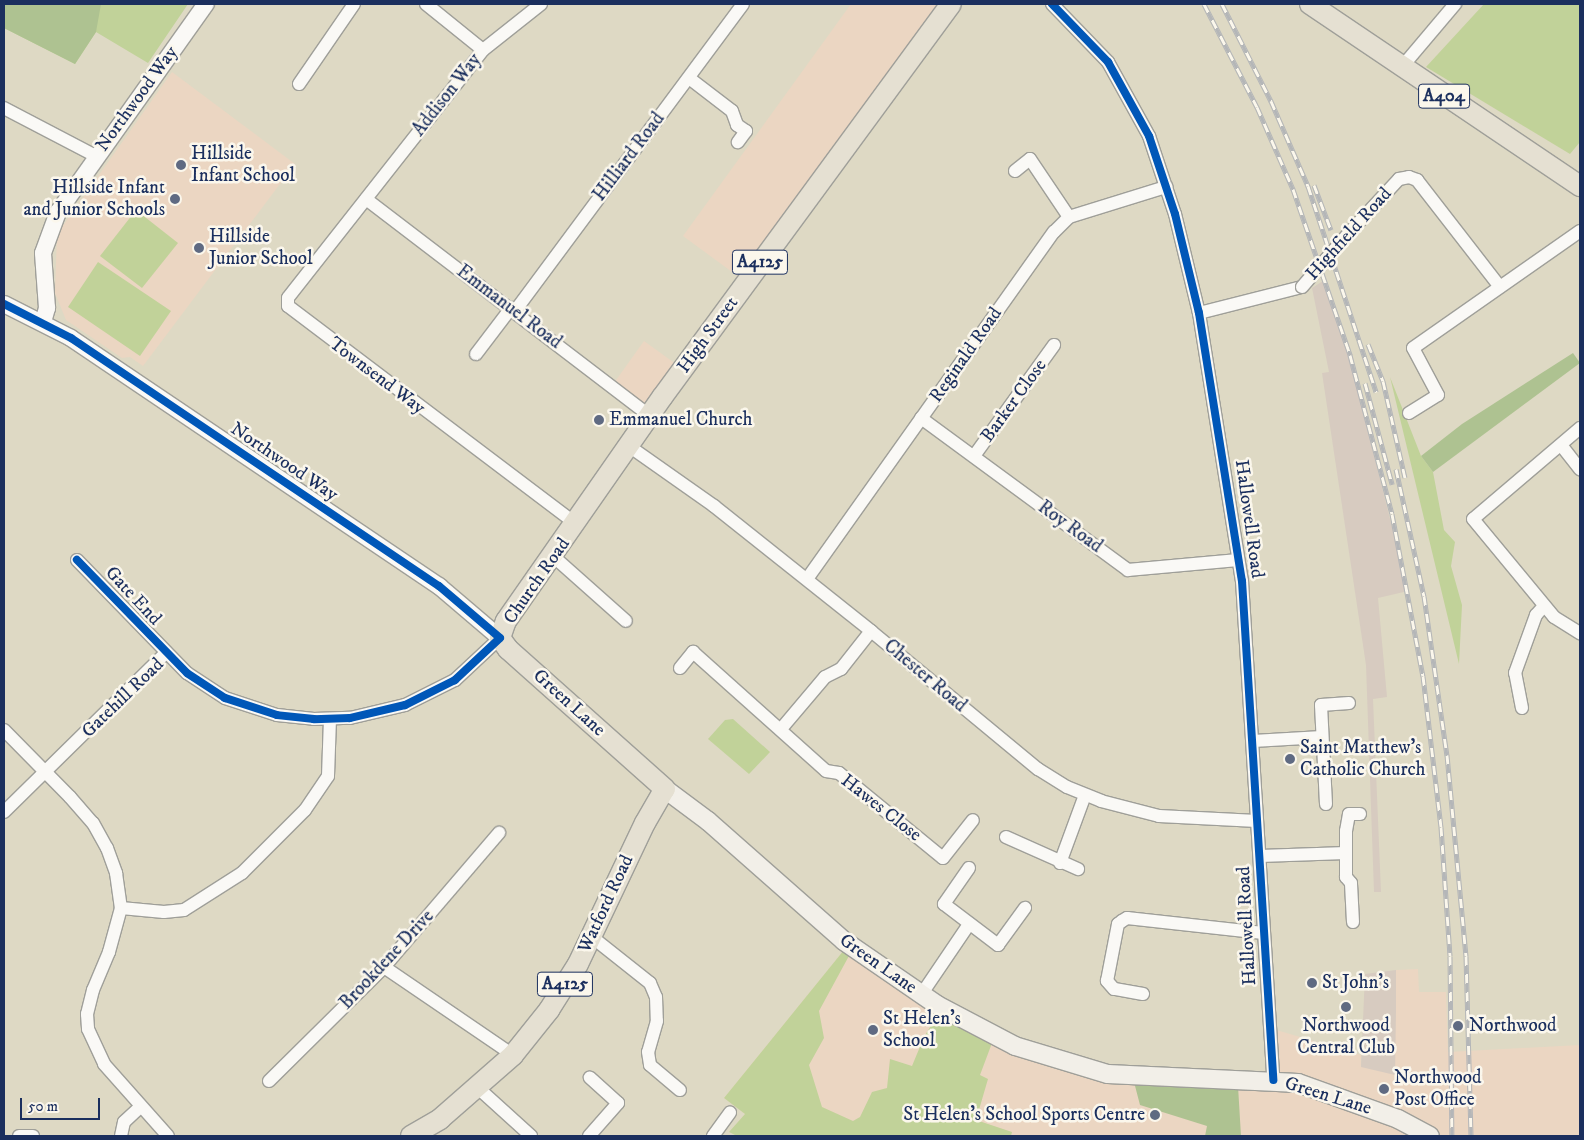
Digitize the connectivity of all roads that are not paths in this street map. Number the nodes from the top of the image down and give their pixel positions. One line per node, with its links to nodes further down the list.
1 (206, 4): 16 (street, Northwood Way)
2 (354, 4): 13 (street)
3 (426, 4): 10 (street)
4 (541, 4): 10 (street, Addison Way)
5 (743, 4): 12 (street, Hilliard Road)
6 (951, 4): 31 (main road, High Street / A4125)
7 (1052, 4): 19 (street, Hallowell Road)
8 (1310, 4): 11 (main road, A404)
9 (1455, 4): 11 (street)
10 (483, 50): 20 (street, Addison Way)
11 (1402, 68): 18 (main road, A404)
12 (689, 78): 15 (street); 25 (street, Hilliard Road)
13 (299, 84)
14 (4, 108): 16 (street)
15 (738, 142)
16 (96, 156): 27 (street, Northwood Way)
17 (1015, 171): 21 (street)
18 (1580, 186)
19 (1166, 187): 21 (street, Reginald Road); 26 (street, Hallowell Road)
20 (366, 199): 25 (street, Emmanuel Road); 38 (street, Townsend Way)
21 (1069, 217): 32 (street, Reginald Road)
22 (1580, 231): 23 (street)
23 (1500, 287): 26 (street, Highfield Road, bridge); 30 (street)
24 (4, 304): 27 (street)
25 (513, 309): 29 (street, Hilliard Road); 31 (street, Emmanuel Road)
26 (1199, 313): 41 (street, Hallowell Road)
27 (43, 322): 47 (street, Northwood Way)
28 (1054, 345): 36 (street, Barker Close)
29 (476, 354)
30 (1409, 413)
31 (650, 416): 35 (main road, High Street / A4125)
32 (922, 418): 36 (street, Roy Road); 42 (street, Reginald Road)
33 (1580, 428): 34 (street)
34 (1560, 445): 37 (street); 43 (street)
35 (629, 446): 38 (main road, High Street / A4125); 42 (street, Chester Road)
36 (974, 456): 41 (street, Roy Road)
37 (1580, 469)
38 (576, 524): 39 (main road, Church Road / A4125)
39 (554, 556): 44 (street); 47 (main road, Church Road / A4125)
40 (77, 560): 48 (street, Gate End)
41 (1238, 560): 56 (street, Hallowell Road)
42 (807, 579): 45 (street, Chester Road)
43 (1544, 606): 46 (street); 51 (street)
44 (626, 621)
45 (871, 631): 53 (street); 59 (street, Chester Road)
46 (1580, 633)
47 (500, 638): 52 (street, Gatehill Road); 58 (main road, Green Lane)
48 (165, 654): 52 (street, Gatehill Road); 57 (street, Gatehill Road)
49 (680, 668): 53 (street)
50 (1349, 703): 55 (street)
51 (1522, 708)
52 (330, 719): 72 (street)
53 (781, 729): 63 (street, Hawes Close)
54 (4, 730): 57 (street)
55 (1322, 737): 56 (street); 60 (street)
56 (1253, 740): 64 (street, Hallowell Road)
57 (45, 773): 61 (street, Gatehill Road); 72 (street)
58 (665, 789): 77 (main road, Watford Road / A4125); 80 (main road, Green Lane)
59 (1085, 795): 64 (street, Chester Road); 69 (street)
60 (1326, 804)
61 (4, 812)
62 (1360, 814): 67 (street)
63 (973, 820)
64 (1257, 821): 68 (street, Hallowell Road)
65 (499, 833): 78 (street, Brookdene Drive)
66 (1006, 837): 69 (street)
67 (1346, 853): 68 (street); 74 (street)
68 (1260, 856): 76 (street, Hallowell Road)
69 (1060, 863): 71 (street)
70 (969, 868): 75 (street)
71 (1078, 869)
72 (121, 908): 87 (street)
73 (1025, 908): 75 (street)
74 (1353, 922)
75 (969, 924): 80 (street)
76 (1262, 933): 79 (street); 83 (street, Hallowell Road)
77 (592, 937): 81 (main road, Watford Road / A4125); 86 (street)
78 (384, 967): 81 (street); 84 (street, Brookdene Drive)
79 (1143, 994)
80 (922, 995): 83 (main road, Green Lane)
81 (513, 1055): 85 (main road, Watford Road / A4125)
82 (590, 1078): 95 (street)
83 (1273, 1080): 97 (main road, Green Lane)
84 (269, 1081)
85 (477, 1087): 93 (main road, Watford Road / A4125); 94 (street)
86 (680, 1090)
87 (141, 1106): 91 (street); 92 (street)
88 (730, 1113): 96 (street)
89 (20, 1136): 90 (street)
90 (33, 1136)
91 (121, 1136)
92 (168, 1136)
93 (411, 1136)
94 (531, 1136)
95 (589, 1136)
96 (713, 1136)
97 (1428, 1136)

